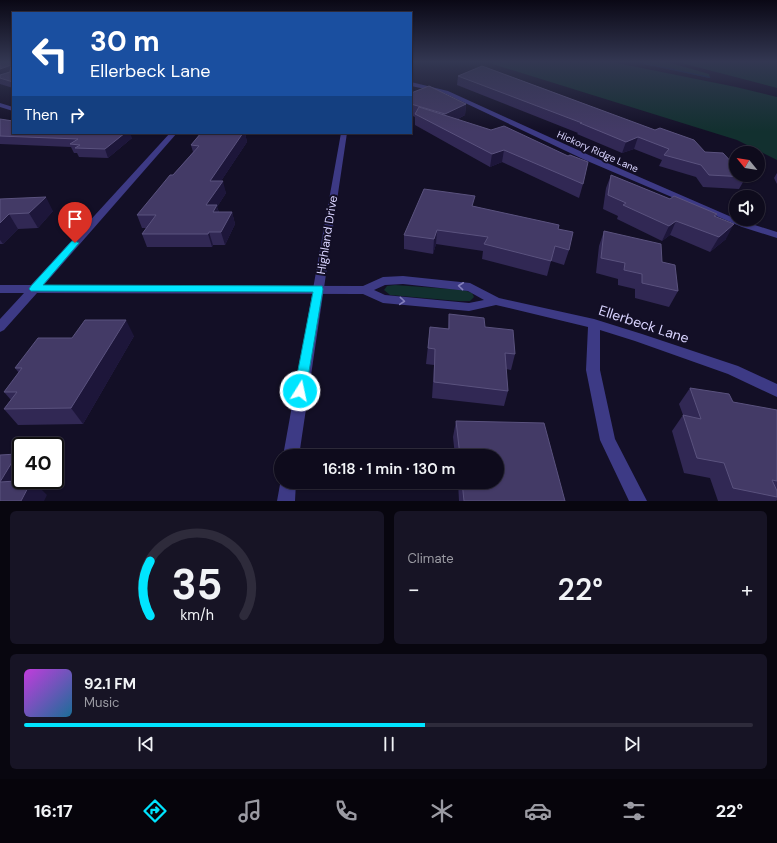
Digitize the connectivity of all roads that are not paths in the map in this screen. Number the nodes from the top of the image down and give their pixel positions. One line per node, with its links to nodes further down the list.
1 (414, 84): 6 (street, Hickory Ridge Lane)
2 (0, 105): 3 (street)
3 (12, 109)
4 (173, 134): 8 (street)
5 (344, 134): 9 (street, Highland Drive)
6 (777, 235)
7 (0, 289): 8 (street, Ellerbeck Lane)
8 (34, 289): 9 (street, Ellerbeck Lane); 13 (street)
9 (318, 289): 10 (street, Ellerbeck Lane); 15 (street, Highland Drive)
10 (365, 290): 11 (street, Ellerbeck Lane, one-way to 11); 11 (street, Ellerbeck Lane, one-way to 10)
11 (496, 301): 12 (street, Ellerbeck Lane)
12 (594, 324): 14 (street, Ellerbeck Lane); 18 (street)
13 (0, 327)
14 (777, 391)
15 (292, 449)
16 (287, 489): 17 (street)
17 (286, 501)
18 (638, 501)

